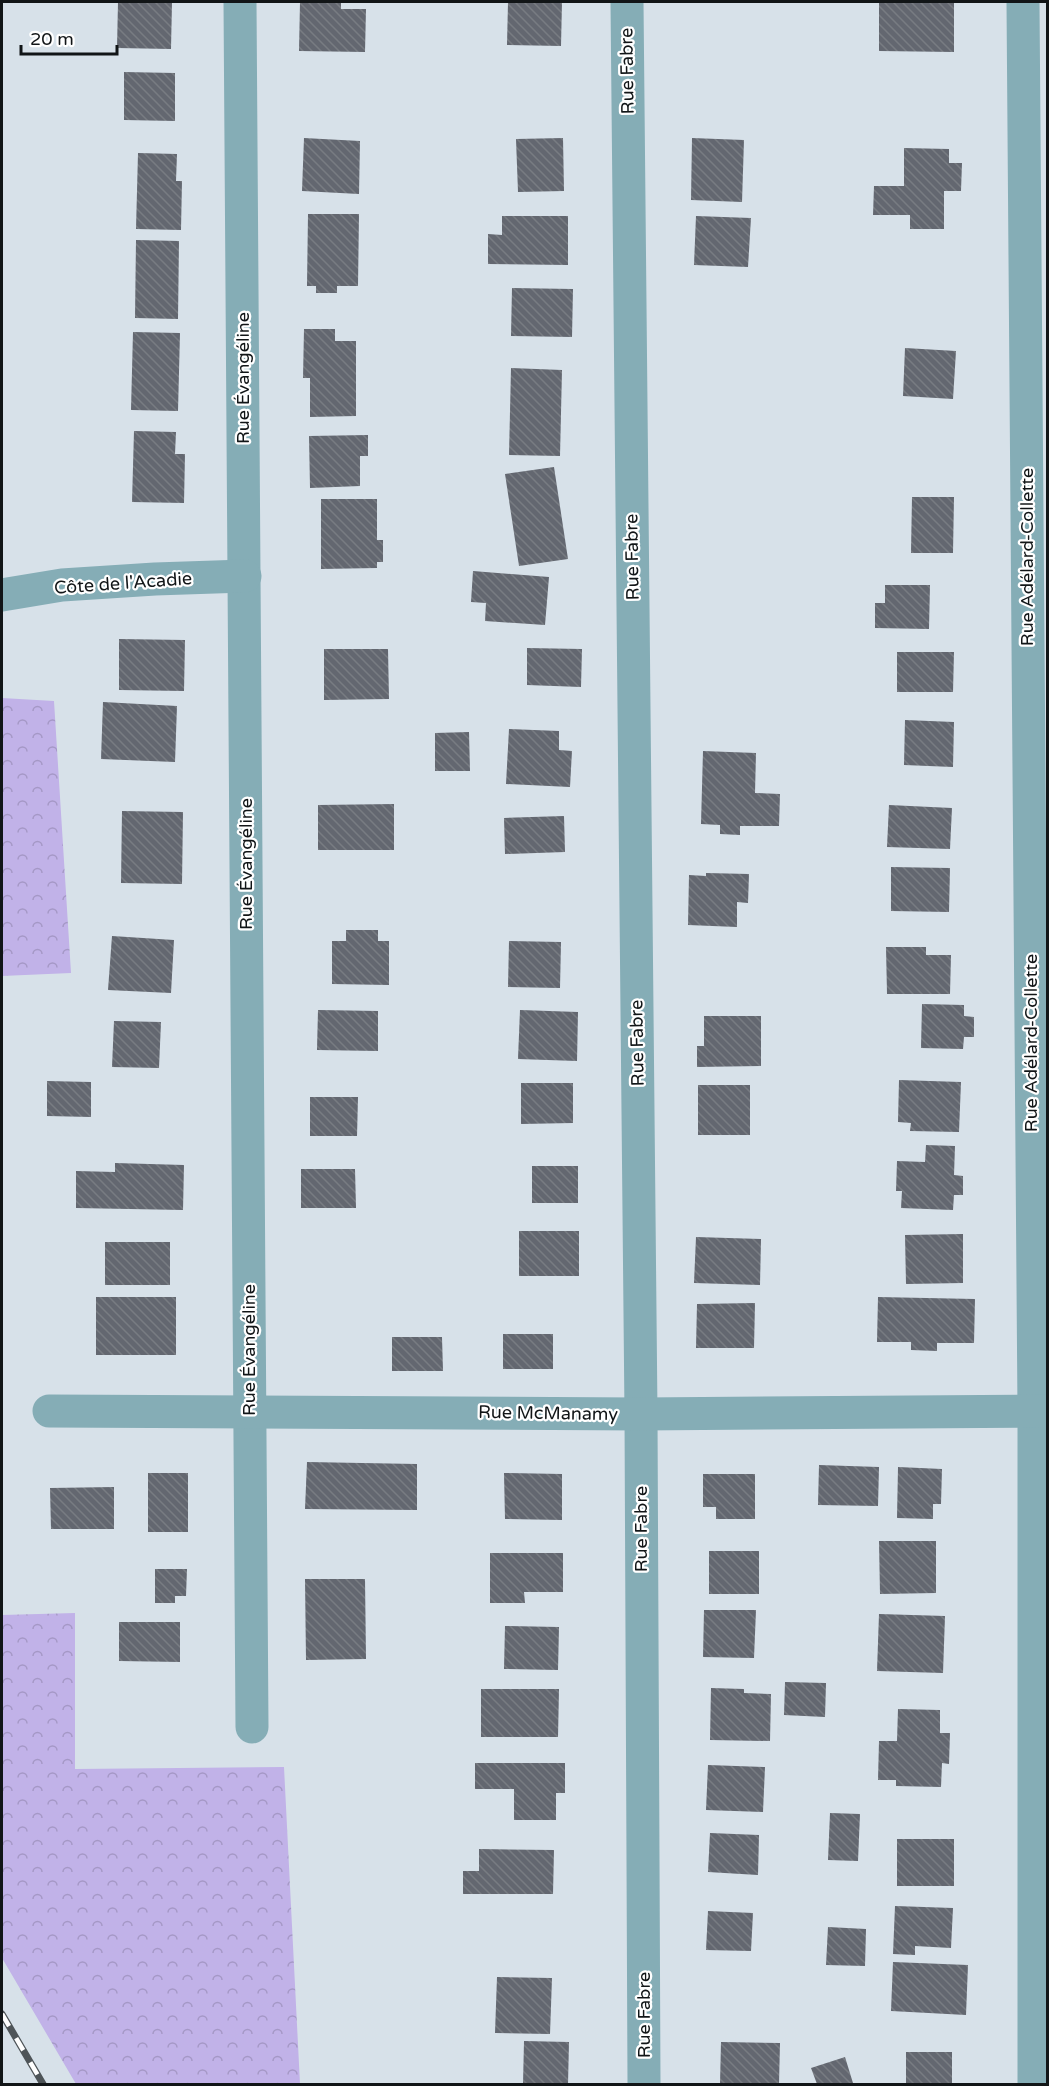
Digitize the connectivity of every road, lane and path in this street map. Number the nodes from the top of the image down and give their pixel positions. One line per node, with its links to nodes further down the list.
1 (240, 2): 4 (street, Rue Évangéline)
2 (627, 2): 9 (street, Rue Fabre)
3 (1023, 2): 8 (street, Rue Adélard-Collette)
4 (245, 576): 5 (street, Côte de l'Acadie); 7 (street, Rue Évangéline)
5 (2, 595)
6 (49, 1411): 7 (street, Rue McManamy)
7 (249, 1411): 9 (street, Rue McManamy); 10 (street, Rue Évangéline)
8 (1040, 1412): 9 (street, Rue McManamy); 12 (street, Rue Adélard-Collette)
9 (640, 1414): 11 (street, Rue Fabre)
10 (252, 1727)
11 (644, 2085)
12 (1034, 2085)

